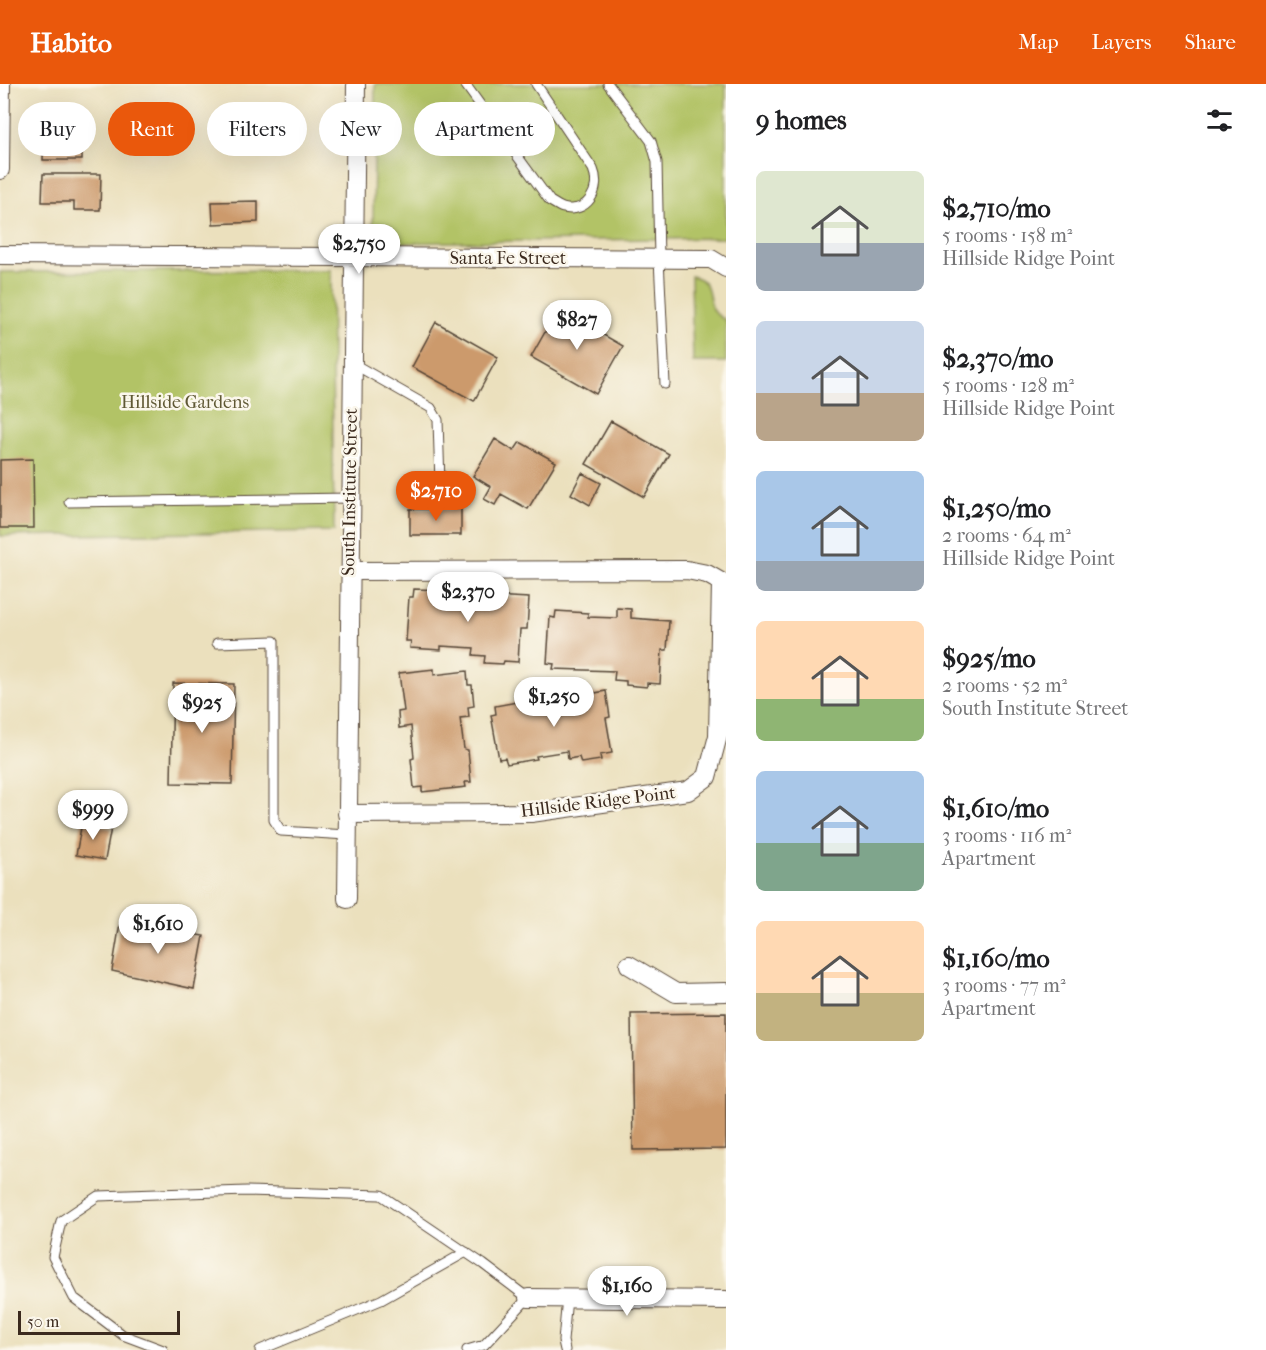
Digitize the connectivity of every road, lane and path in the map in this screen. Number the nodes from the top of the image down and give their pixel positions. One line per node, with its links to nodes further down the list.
1 (2, 84): 6 (street)
2 (356, 84): 8 (street, South Institute Street)
3 (465, 84): 4 (lane)
4 (536, 84)
5 (608, 84): 9 (lane)
6 (0, 170)
7 (0, 255): 8 (street, Santa Fe Street)
8 (353, 257): 9 (street, Santa Fe Street); 11 (street, South Institute Street)
9 (659, 259): 10 (street, Santa Fe Street); 12 (lane)
10 (726, 268)
11 (352, 363): 13 (lane); 14 (street, South Institute Street)
12 (665, 384)
13 (440, 484)
14 (351, 498): 15 (lane); 16 (street, South Institute Street)
15 (69, 502)
16 (350, 571): 18 (street, South Institute Street); 18 (street, Hillside Ridge Point)
17 (217, 643): 19 (lane)
18 (348, 814): 19 (street, South Institute Street)
19 (347, 835): 20 (street, South Institute Street)
20 (347, 899)
21 (629, 965): 22 (street)
22 (726, 992)
23 (466, 1252): 24 (lane); 27 (lane); 28 (lane)
24 (528, 1298): 25 (street); 29 (lane)
25 (567, 1298): 26 (street); 30 (lane)
26 (726, 1300)
27 (163, 1350)
28 (260, 1350)
29 (466, 1350)
30 (565, 1350)

